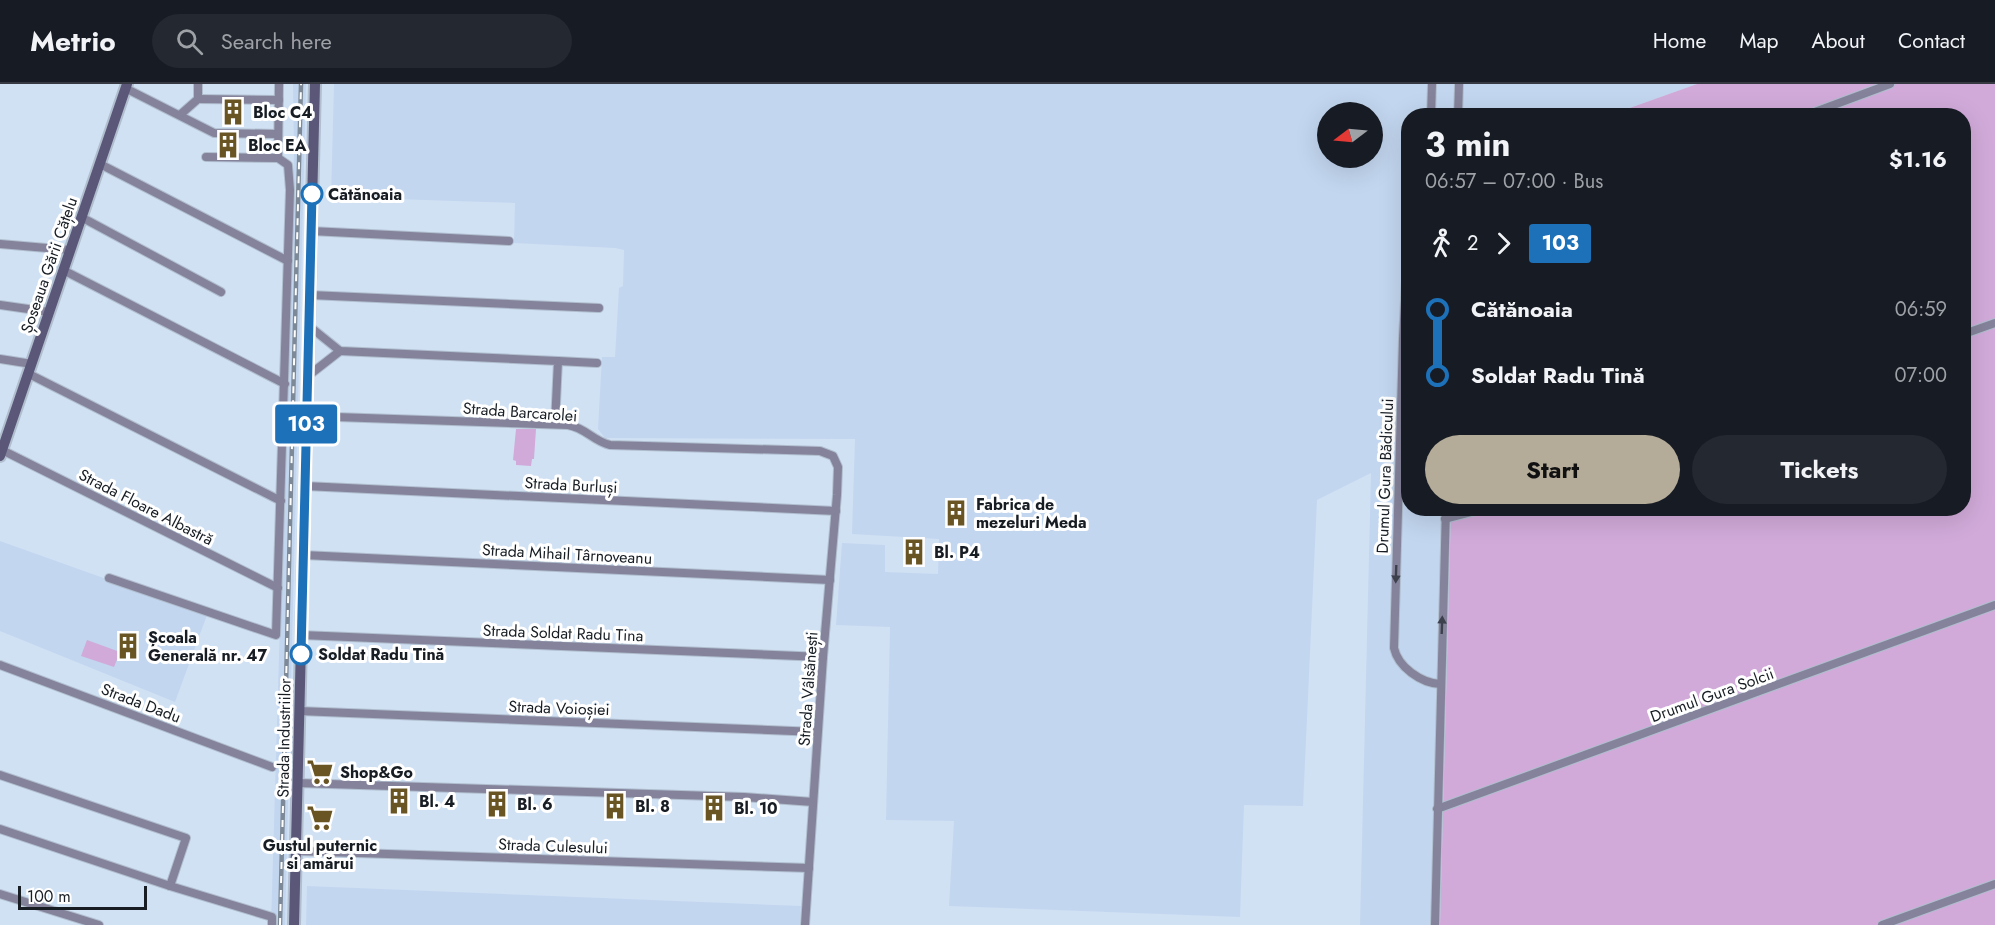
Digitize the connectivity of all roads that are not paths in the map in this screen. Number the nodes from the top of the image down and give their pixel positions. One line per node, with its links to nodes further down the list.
1 (198, 84): 8 (street)
2 (279, 84): 9 (street)
3 (315, 84): 19 (main road, Strada Industriilor)
4 (1432, 84): 10 (street)
5 (1459, 84): 11 (street)
6 (1890, 84): 12 (street)
7 (126, 86): 13 (street); 17 (main road, Șoseaua Gării Cățelu)
8 (198, 99): 9 (street); 13 (street)
9 (279, 100): 14 (street)
10 (1431, 108)
11 (1458, 108)
12 (1826, 108)
13 (181, 114): 14 (street)
14 (278, 134): 16 (street)
15 (206, 156): 16 (street)
16 (278, 158): 23 (street)
17 (100, 164): 18 (main road, Șoseaua Gării Cățelu); 23 (street)
18 (81, 218): 22 (main road, Șoseaua Gării Cățelu); 25 (street)
19 (311, 231): 20 (street); 26 (main road, Strada Industriilor)
20 (509, 242)
21 (0, 244): 22 (street)
22 (70, 250): 24 (main road, Șoseaua Gării Cățelu)
23 (288, 261): 39 (street)
24 (63, 270): 29 (main road, Șoseaua Gării Cățelu); 39 (street)
25 (221, 292)
26 (310, 295): 28 (street); 31 (main road, Strada Industriilor)
27 (0, 305): 29 (street)
28 (599, 308)
29 (49, 312): 37 (main road, Șoseaua Gării Cățelu)
30 (1995, 323): 32 (street)
31 (309, 326): 33 (street); 38 (main road, Strada Industriilor)
32 (1971, 332)
33 (340, 351): 35 (street); 38 (street)
34 (0, 359): 37 (street)
35 (558, 361): 36 (street); 42 (street)
36 (597, 363)
37 (30, 369): 43 (main road, Șoseaua Gării Cățelu); 46 (street)
38 (308, 376): 41 (main road, Strada Industriilor)
39 (285, 384): 46 (street)
40 (1401, 408): 59 (street, Drumul Gura Bădicului, one-way to 59)
41 (307, 416): 42 (street, Strada Barcarolei); 45 (main road, Strada Industriilor)
42 (555, 424): 44 (street, Strada Barcarolei)
43 (1, 452): 54 (street, Strada Floare Albastră)
44 (833, 456): 47 (street, Strada Vâlsănești)
45 (305, 486): 47 (street, Strada Burluși); 51 (main road, Strada Industriilor)
46 (281, 501): 54 (street)
47 (836, 510): 53 (street, Strada Vâlsănești)
48 (1445, 516): 50 (street)
49 (1456, 516): 50 (street)
50 (1445, 519): 59 (street, one-way to 50)
51 (303, 555): 53 (street, Strada Mihail Târnoveanu); 56 (main road, Strada Industriilor)
52 (109, 578): 54 (street)
53 (830, 580): 57 (street, Strada Vâlsănești)
54 (278, 588)
55 (1995, 605): 66 (street, Drumul Gura Solcii)
56 (301, 635): 57 (street, Strada Soldat Radu Tina); 60 (main road, Strada Industriilor)
57 (823, 657): 61 (street, Strada Vâlsănești)
58 (0, 664): 62 (street, Strada Dadu)
59 (1440, 684): 66 (street)
60 (299, 711): 61 (street, Strada Voioșiei); 64 (main road, Strada Industriilor)
61 (818, 732): 65 (street, Strada Vâlsănești)
62 (272, 767)
63 (0, 776): 71 (street)
64 (297, 783): 65 (street); 68 (main road, Strada Industriilor)
65 (813, 802): 69 (street, Strada Vâlsănești)
66 (1437, 809): 77 (street)
67 (0, 830): 71 (street)
68 (296, 851): 69 (street, Strada Culesului); 75 (main road, Strada Industriilor)
69 (808, 868): 76 (street, Strada Vâlsănești)
70 (1995, 884): 78 (street)
71 (170, 886): 73 (street)
72 (0, 894): 74 (street)
73 (272, 921)
74 (99, 925)
75 (294, 925)
76 (805, 925)
77 (1435, 925)
78 (1881, 925)

